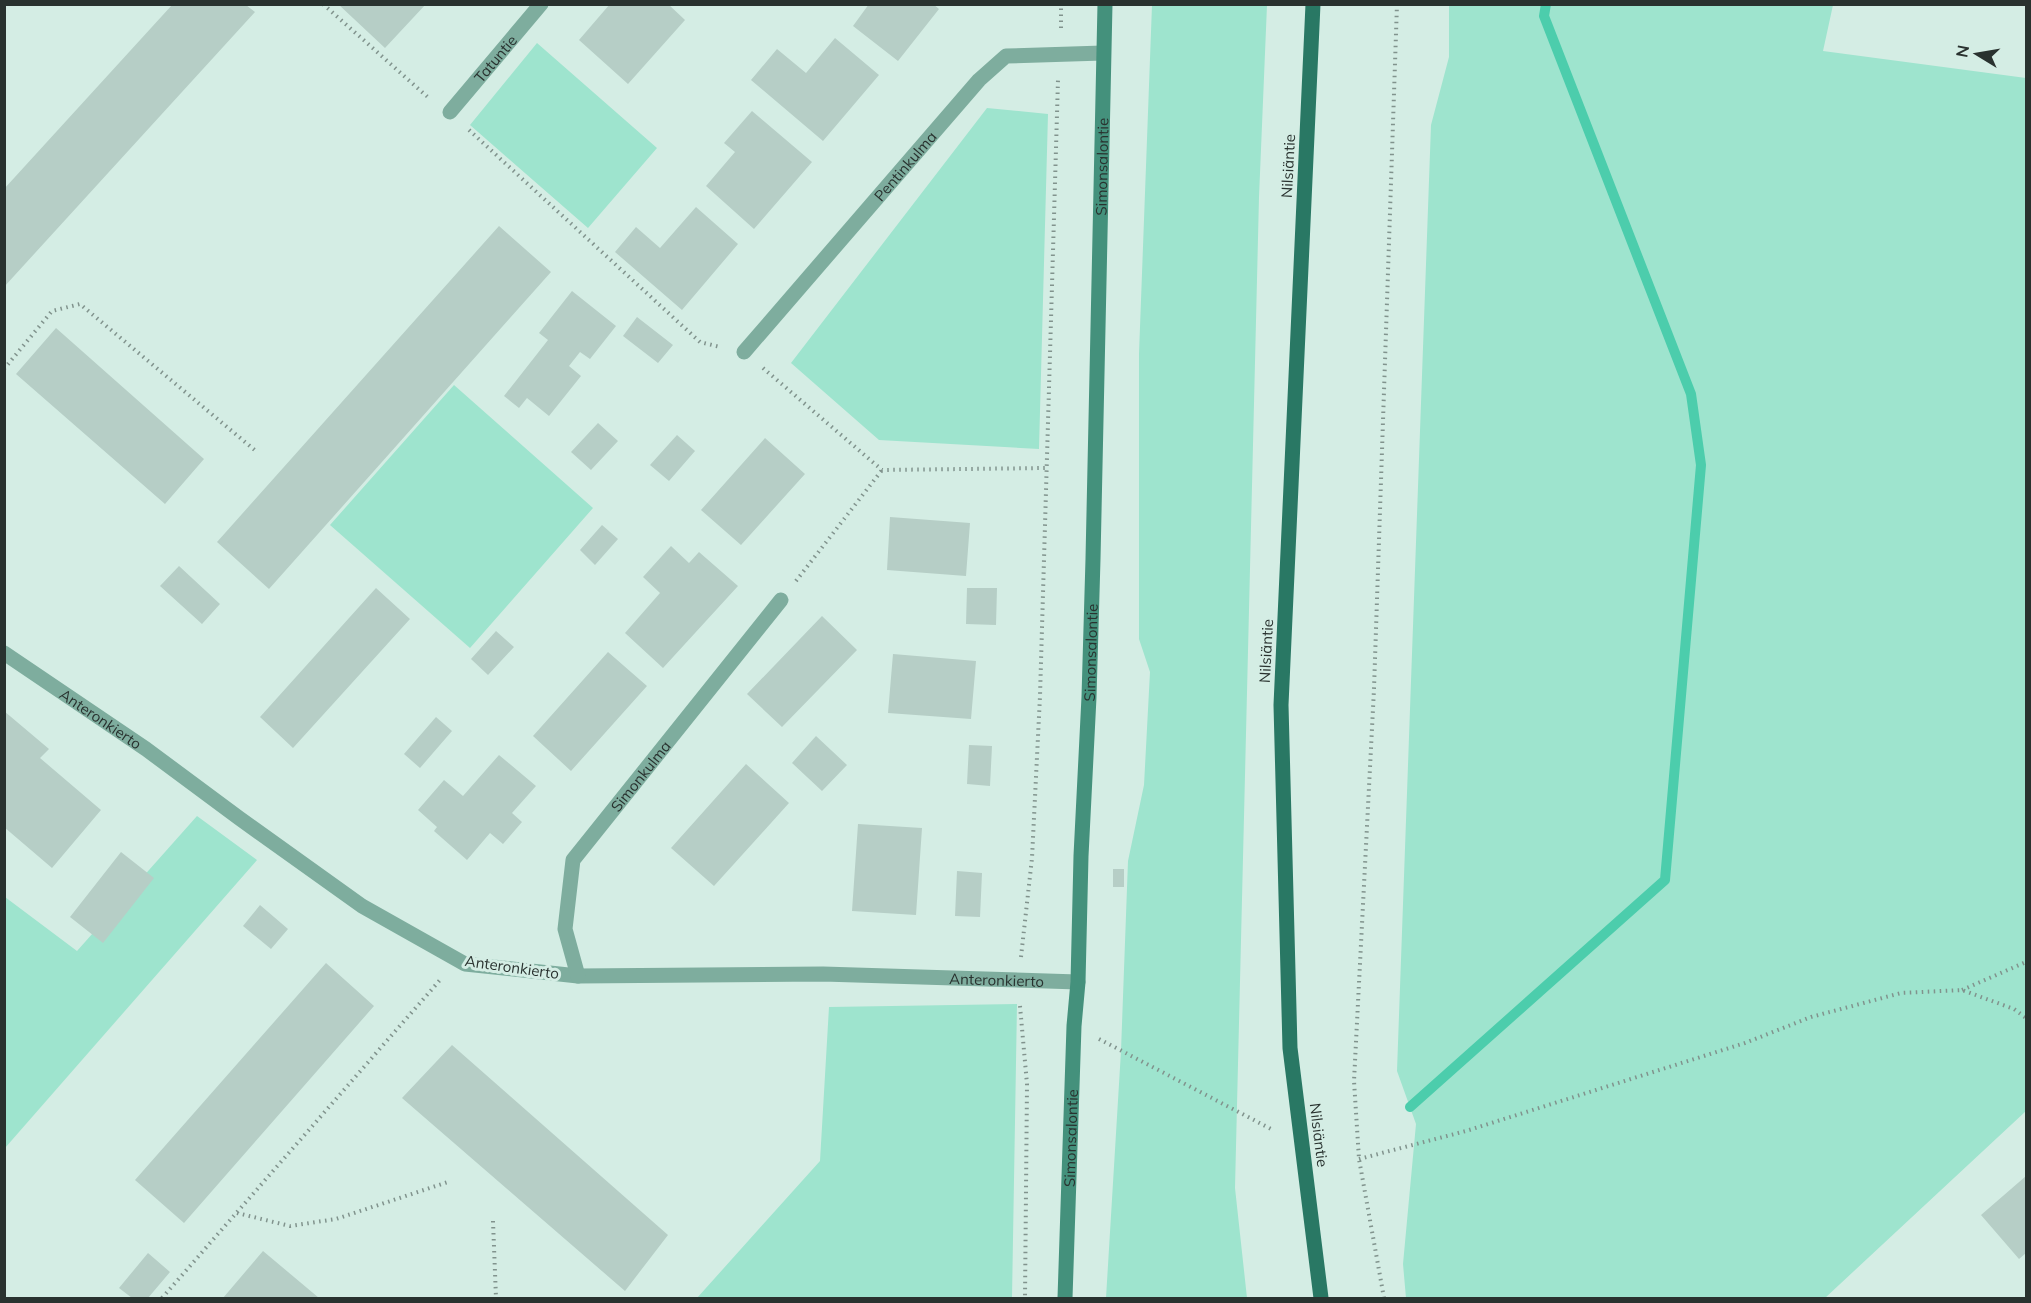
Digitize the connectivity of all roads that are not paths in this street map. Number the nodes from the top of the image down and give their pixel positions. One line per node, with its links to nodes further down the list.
1 (541, 4): 5 (street, Tatuntie)
2 (1105, 4): 4 (street, Simonsalontie)
3 (1313, 4): 12 (main road, Nilsiäntie)
4 (1103, 53): 6 (street, Pentinkulma); 10 (street, Simonsalontie)
5 (450, 112)
6 (744, 352)
7 (781, 600): 9 (street, Simonkulma)
8 (4, 653): 9 (street, Anteronkierto)
9 (578, 975): 10 (street, Anteronkierto)
10 (1078, 982): 11 (street, Simonsalontie)
11 (1065, 1299)
12 (1322, 1299)

